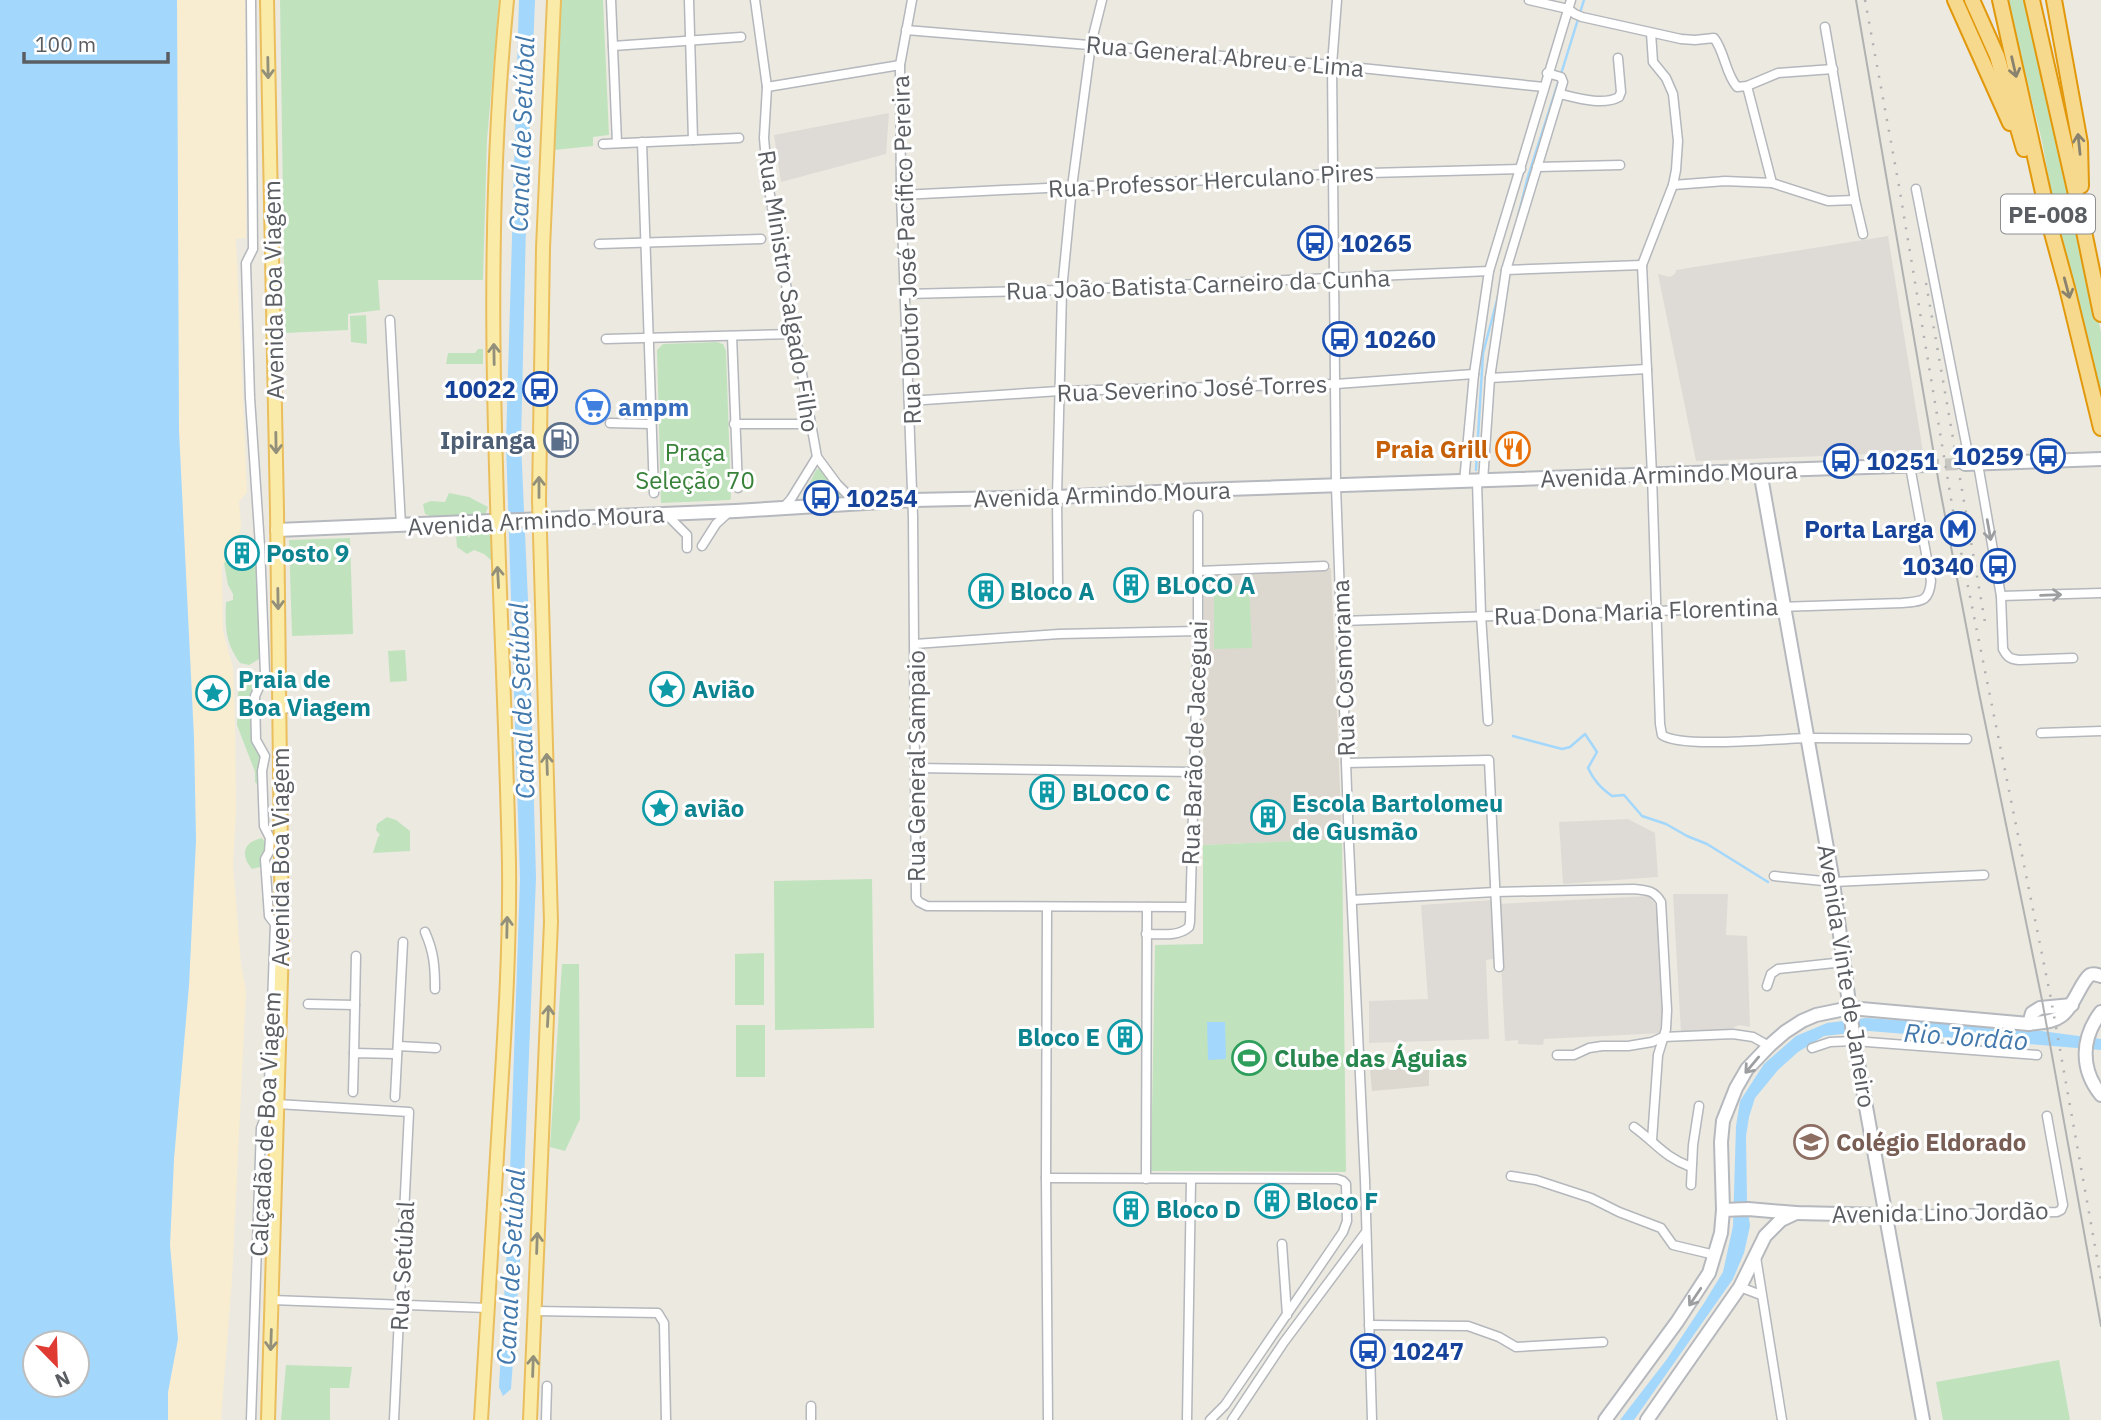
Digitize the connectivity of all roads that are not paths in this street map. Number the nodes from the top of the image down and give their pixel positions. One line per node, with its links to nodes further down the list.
1 (251, 0): 187 (street, Calçadão de Boa Viagem)
2 (267, 0): 100 (main road, Avenida Boa Viagem, one-way to 100)
3 (508, 0): 98 (main road, one-way to 3)
4 (554, 0): 97 (main road, one-way to 4)
5 (611, 0): 24 (street)
6 (689, 0): 22 (street)
7 (754, 0): 31 (street, Rua Ministro Salgado Filho)
8 (912, 0): 19 (street, Rua Doutor José Pacífico Pereira)
9 (1102, 0): 23 (street)
10 (1337, 0): 27 (street, Rua Cosmorama)
11 (1529, 0): 17 (street)
12 (1955, 0): 39 (highway)
13 (1972, 0): 39 (highway)
14 (2000, 0): 51 (highway, PE-008, one-way to 51)
15 (2032, 0): 50 (highway, PE-008)
16 (2054, 2): 50 (highway, one-way to 16)
17 (1574, 10): 20 (street); 29 (street)
18 (1825, 27): 28 (street)
19 (906, 30): 23 (street, Rua General Abreu e Lima); 26 (street, Rua Doutor José Pacífico Pereira)
20 (1651, 33): 30 (street); 45 (street)
21 (741, 37): 22 (street)
22 (690, 40): 24 (street); 35 (street)
23 (1091, 44): 27 (street, Rua General Abreu e Lima); 46 (street)
24 (613, 46): 37 (street)
25 (1618, 58): 33 (street)
26 (900, 65): 31 (street); 48 (street, Rua Doutor José Pacífico Pereira)
27 (1332, 65): 32 (street, Rua General Abreu e Lima); 43 (street, Rua Cosmorama)
28 (1833, 69): 30 (street); 49 (street)
29 (1554, 75): 32 (street); 33 (street)
30 (1747, 86): 44 (street)
31 (767, 87): 64 (street, Rua Ministro Salgado Filho)
32 (1544, 88): 42 (street)
33 (1560, 94): 41 (street)
34 (739, 138): 35 (street)
35 (692, 140): 36 (street)
36 (642, 142): 37 (street); 55 (street)
37 (617, 143): 38 (street)
38 (603, 144)
39 (2027, 160): 51 (highway)
40 (1620, 165): 41 (street)
41 (1538, 166): 58 (street)
42 (1521, 169): 43 (street, Rua Professor Herculano Pires); 57 (street)
43 (1332, 174): 46 (street, Rua Professor Herculano Pires); 59 (street, Rua Cosmorama)
44 (1772, 183): 45 (street); 49 (street)
45 (1673, 185): 56 (street)
46 (1072, 187): 48 (street, Rua Professor Herculano Pires); 60 (street)
47 (1916, 189): 81 (street)
48 (901, 195): 61 (street, Rua Doutor José Pacífico Pereira)
49 (1855, 200): 52 (street)
50 (2080, 212): 62 (highway, PE-008)
51 (2052, 233): 78 (highway, PE-008, one-way to 78)
52 (1863, 234)
53 (761, 239): 55 (street)
54 (599, 244): 55 (street)
55 (645, 244): 66 (street)
56 (1643, 265): 58 (street); 68 (street)
57 (1489, 271): 59 (street, Rua João Batista Carneiro da Cunha); 69 (street)
58 (1506, 271): 70 (street)
59 (1333, 279): 60 (street, Rua João Batista Carneiro da Cunha); 71 (street, Rua Cosmorama)
60 (1062, 290): 61 (street, Rua João Batista Carneiro da Cunha); 72 (street)
61 (906, 294): 73 (street, Rua Doutor José Pacífico Pereira)
62 (2101, 314)
63 (390, 320): 99 (street)
64 (795, 334): 65 (street); 79 (street, Rua Ministro Salgado Filho)
65 (732, 336): 66 (street); 76 (street)
66 (649, 338): 67 (street); 75 (street)
67 (606, 339)
68 (1647, 369): 70 (street); 85 (street)
69 (1474, 374): 71 (street, Rua Severino José Torres); 86 (street)
70 (1490, 378): 86 (street)
71 (1336, 384): 72 (street, Rua Severino José Torres); 87 (street, Rua Cosmorama)
72 (1059, 391): 73 (street, Rua Severino José Torres); 90 (street)
73 (909, 401): 91 (street, Rua Doutor José Pacífico Pereira)
74 (610, 424): 75 (street)
75 (651, 424): 89 (street)
76 (734, 424): 77 (street); 88 (street)
77 (800, 424)
78 (2101, 428)
79 (817, 457): 92 (street, Rua Ministro Salgado Filho); 93 (street, Rua Ministro Salgado Filho)
80 (2101, 459): 81 (main road)
81 (1971, 464): 107 (street, one-way to 107)
82 (1927, 465): 83 (main road, Avenida Armindo Moura)
83 (1910, 466): 84 (main road, Avenida Armindo Moura); 108 (street, Rua Dona Maria Florentina)
84 (1760, 471): 85 (main road, Avenida Armindo Moura); 108 (main road, Avenida Vinte de Janeiro)
85 (1652, 475): 86 (main road, Avenida Armindo Moura); 109 (street)
86 (1474, 481): 87 (main road, Avenida Armindo Moura); 110 (street)
87 (1336, 486): 90 (main road, Avenida Armindo Moura); 111 (street, Rua Cosmorama)
88 (738, 488)
89 (654, 493)
90 (1057, 497): 91 (main road, Avenida Armindo Moura); 105 (street)
91 (913, 500): 92 (main road, Avenida Armindo Moura); 113 (street, Rua General Sampaio)
92 (856, 503): 93 (main road, Avenida Armindo Moura)
93 (783, 508): 94 (main road, Avenida Armindo Moura)
94 (730, 511): 95 (main road, Avenida Armindo Moura); 101 (street)
95 (665, 513): 97 (main road, Avenida Armindo Moura); 101 (street)
96 (1198, 515): 104 (street, Rua Barão de Jaceguai)
97 (539, 518): 98 (main road, Avenida Armindo Moura); 181 (main road, one-way to 97)
98 (501, 520): 99 (main road, Avenida Armindo Moura); 180 (main road, one-way to 98)
99 (401, 526): 100 (main road, Avenida Armindo Moura)
100 (277, 530): 116 (main road, Avenida Boa Viagem, one-way to 116)
101 (687, 535): 102 (street)
102 (687, 548)
103 (1324, 566): 104 (street)
104 (1198, 571): 112 (street, Rua Barão de Jaceguai)
105 (1058, 589)
106 (2101, 593): 107 (street, one-way to 106)
107 (2001, 596): 114 (street)
108 (1786, 607): 109 (street, Rua Dona Maria Florentina); 120 (main road, Avenida Vinte de Janeiro)
109 (1656, 611): 110 (street, Rua Dona Maria Florentina); 120 (street)
110 (1481, 615): 111 (street, Rua Dona Maria Florentina); 117 (street)
111 (1341, 621): 122 (street, Rua Cosmorama)
112 (1198, 631): 113 (street); 124 (street, Rua Barão de Jaceguai)
113 (915, 644): 123 (street, Rua General Sampaio)
114 (2073, 658)
115 (303, 707): 116 (street)
116 (279, 709): 158 (main road, Avenida Boa Viagem)
117 (1488, 721)
118 (2101, 732): 119 (street)
119 (2041, 733)
120 (1809, 738): 121 (street); 127 (main road, Avenida Vinte de Janeiro)
121 (1967, 739)
122 (1346, 763): 128 (street); 129 (street, Rua Cosmorama)
123 (915, 768): 124 (street); 130 (street, Rua General Sampaio)
124 (1195, 772): 132 (street, Rua Barão de Jaceguai)
125 (1984, 875): 127 (street)
126 (1774, 876): 127 (street)
127 (1833, 882): 137 (main road, Avenida Vinte de Janeiro)
128 (1495, 892): 129 (street); 138 (street); 146 (street)
129 (1352, 900): 172 (street, Rua Cosmorama)
130 (1047, 907): 131 (street, Rua General Sampaio); 165 (street)
131 (1147, 907): 132 (street, Rua General Sampaio); 134 (street)
132 (1190, 907): 134 (street, Rua Barão de Jaceguai)
133 (425, 932): 141 (street)
134 (1146, 934): 166 (street)
135 (403, 942): 151 (street)
136 (356, 956): 143 (street)
137 (1844, 962): 140 (street); 144 (main road, Avenida Vinte de Janeiro)
138 (1499, 967)
139 (2101, 976): 144 (main road)
140 (1768, 986)
141 (435, 989)
142 (308, 1004): 143 (street)
143 (355, 1005): 152 (street)
144 (1850, 1010): 147 (main road, Avenida Vinte de Janeiro); 148 (main road)
145 (2101, 1012): 156 (main road)
146 (1663, 1037): 148 (street); 153 (street); 162 (street)
147 (1854, 1039): 150 (street); 154 (street); 171 (main road, Avenida Vinte de Janeiro)
148 (1769, 1046): 169 (main road, one-way to 169)
149 (436, 1048): 151 (street)
150 (1812, 1048)
151 (397, 1050): 152 (street); 157 (street)
152 (355, 1053): 155 (street)
153 (1557, 1055)
154 (2037, 1055)
155 (352, 1092)
156 (2101, 1095)
157 (395, 1097)
158 (277, 1104): 178 (main road, Avenida Boa Viagem); 179 (street, Rua Setúbal)
159 (1699, 1106): 163 (street)
160 (2047, 1116): 171 (street, Avenida Lino Jordão)
161 (1634, 1127): 162 (street)
162 (1652, 1140): 163 (street)
163 (1692, 1167): 168 (street)
164 (1511, 1176): 175 (street)
165 (1046, 1178): 166 (street); 195 (street)
166 (1146, 1179): 167 (street)
167 (1191, 1180): 182 (street); 196 (street)
168 (1691, 1185)
169 (1728, 1210): 170 (main road, Avenida Lino Jordão); 175 (main road)
170 (1796, 1213): 171 (main road, Avenida Lino Jordão); 174 (main road)
171 (1886, 1216): 203 (main road, Avenida Vinte de Janeiro)
172 (1366, 1232): 183 (street, Rua Cosmorama); 198 (street)
173 (1282, 1244): 182 (street)
174 (1755, 1254): 176 (main road); 177 (street)
175 (1715, 1255): 200 (main road, one-way to 200)
176 (1740, 1287): 177 (street); 201 (main road)
177 (1761, 1295): 202 (street)
178 (272, 1300): 179 (street); 188 (main road, Avenida Boa Viagem, one-way to 188)
179 (400, 1304): 180 (street); 189 (street, Rua Setúbal)
180 (488, 1308): 190 (main road)
181 (534, 1311): 191 (main road, one-way to 181); 193 (street)
182 (1287, 1315): 197 (street)
183 (1369, 1325): 184 (street); 199 (street, Rua Cosmorama)
184 (1603, 1342)
185 (547, 1386): 192 (street)
186 (811, 1406): 194 (street)
187 (251, 1420)
188 (268, 1420)
189 (394, 1420)
190 (481, 1420)
191 (530, 1420)
192 (546, 1420)
193 (666, 1420)
194 (811, 1420)
195 (1048, 1420)
196 (1187, 1420)
197 (1210, 1420)
198 (1232, 1420)
199 (1372, 1420)
200 (1605, 1420)
201 (1647, 1420)
202 (1782, 1420)
203 (1923, 1420)

